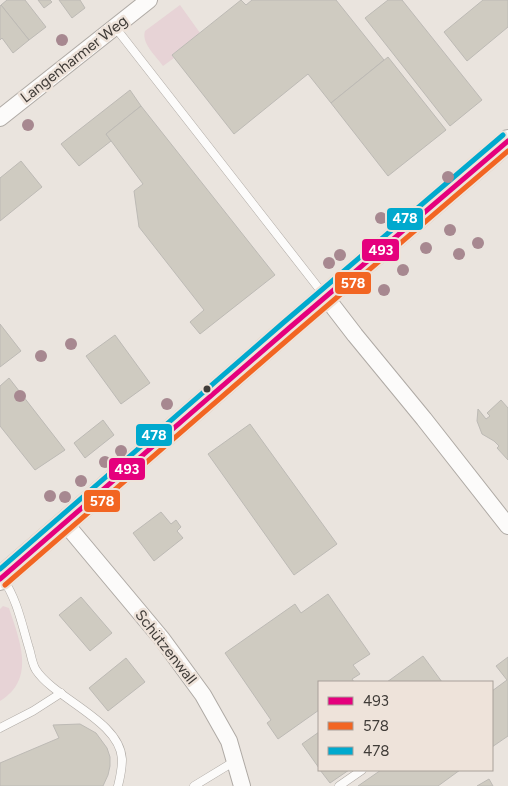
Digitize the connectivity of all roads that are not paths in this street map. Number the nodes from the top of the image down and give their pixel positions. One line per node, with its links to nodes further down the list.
1 (149, 0): 2 (street, Langenharmer Weg)
2 (115, 27): 3 (street, Langenharmer Weg); 5 (lane)
3 (0, 118)
4 (508, 141): 5 (main road)
5 (325, 296): 6 (main road); 7 (street)
6 (65, 522): 8 (main road); 11 (street, Schützenwall)
7 (508, 526)
8 (1, 578): 9 (lane)
9 (61, 693): 10 (lane); 13 (lane)
10 (0, 728)
11 (235, 761): 14 (lane); 15 (street, Schützenwall)
12 (361, 771): 16 (lane)
13 (118, 786)
14 (194, 786)
15 (242, 786)
16 (339, 786)

